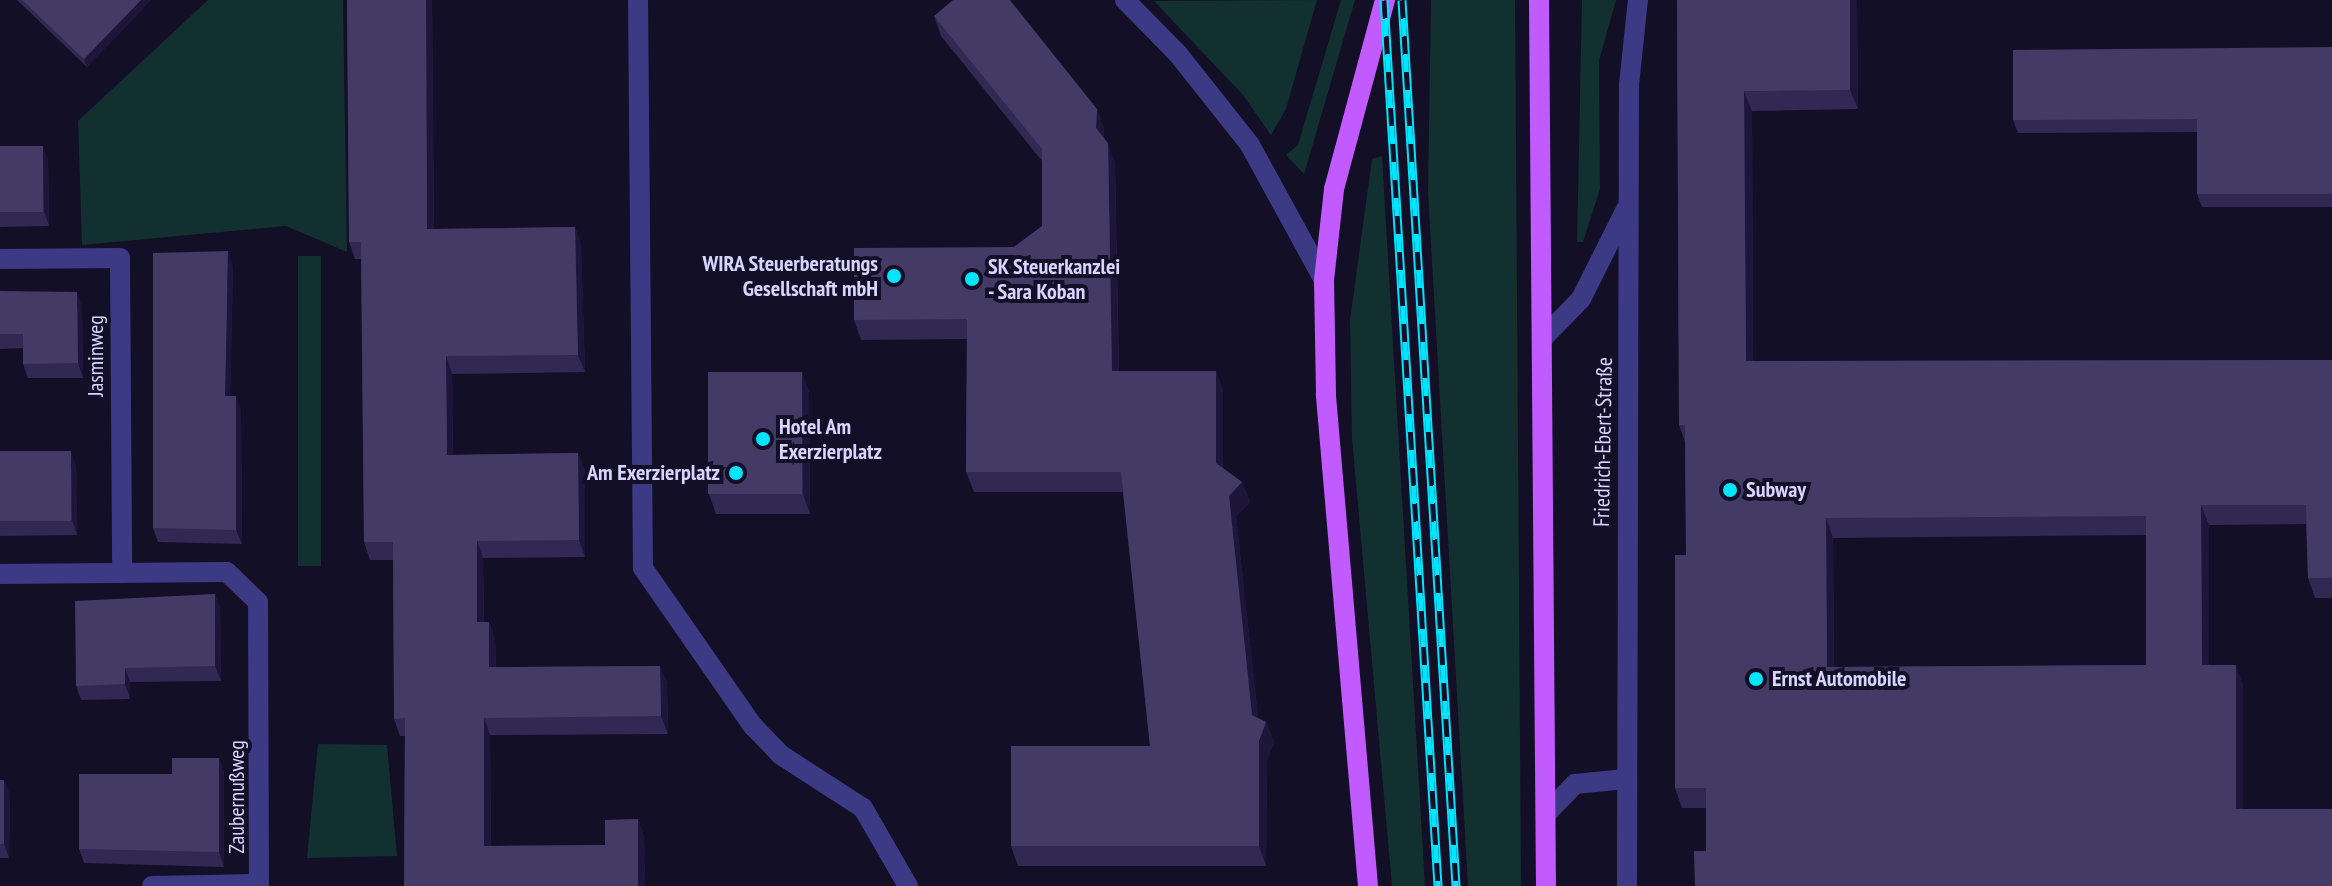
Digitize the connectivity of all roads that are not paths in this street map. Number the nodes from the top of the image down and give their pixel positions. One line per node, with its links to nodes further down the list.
1 (638, 0): 14 (street)
2 (1125, 0): 8 (street)
3 (1385, 0): 8 (main road)
4 (1539, 0): 9 (main road)
5 (1638, 0): 6 (street, Friedrich-Ebert-Straße)
6 (1629, 199): 9 (street); 12 (street, Friedrich-Ebert-Straße)
7 (0, 259): 10 (street, Jasminweg)
8 (1324, 280): 16 (main road)
9 (1543, 338): 13 (main road)
10 (122, 573): 11 (street); 15 (street, Zaubernußweg)
11 (0, 574)
12 (1626, 779): 13 (street); 18 (street, Friedrich-Ebert-Straße)
13 (1546, 814): 17 (main road)
14 (908, 882)
15 (152, 886)
16 (1368, 886)
17 (1546, 886)
18 (1627, 886)

